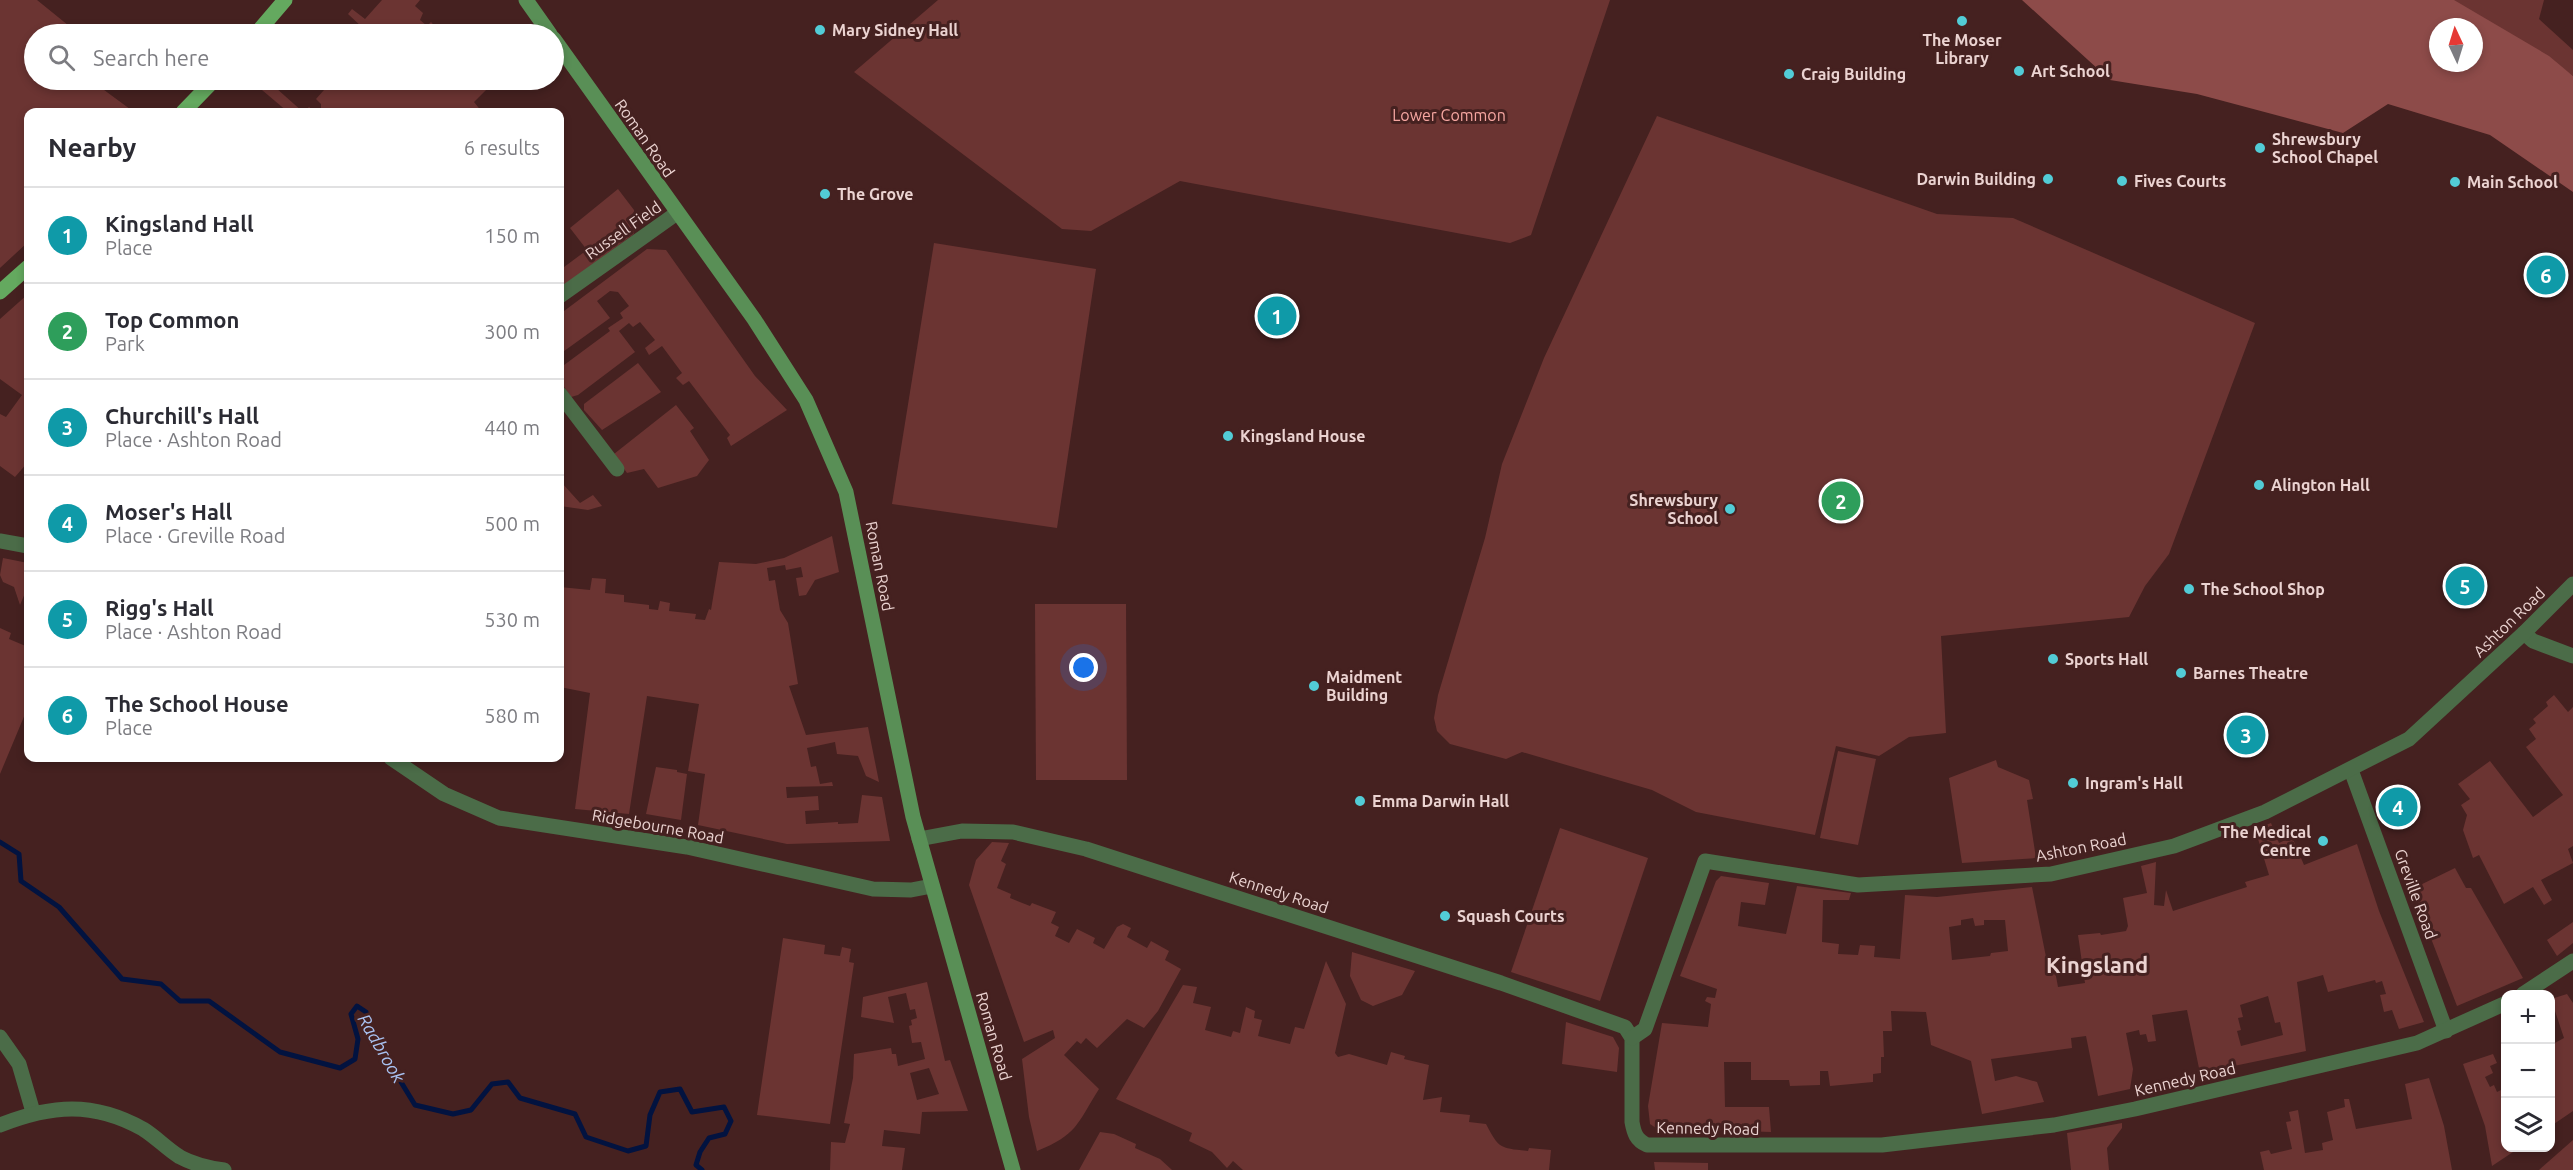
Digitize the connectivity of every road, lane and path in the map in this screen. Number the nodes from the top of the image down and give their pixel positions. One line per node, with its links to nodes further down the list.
1 (285, 0): 3 (main road)
2 (526, 0): 4 (main road)
3 (265, 24)
4 (543, 24)
5 (564, 53): 8 (main road, Roman Road)
6 (204, 90): 7 (main road)
7 (187, 108)
8 (677, 213): 11 (street, Russell Field); 21 (main road, Roman Road)
9 (24, 271): 10 (main road)
10 (0, 292)
11 (564, 293)
12 (564, 399): 13 (street)
13 (617, 469)
14 (0, 541): 15 (street)
15 (24, 545)
16 (2573, 584): 17 (street, Ashton Road)
17 (2524, 633): 18 (street); 20 (street, Ashton Road)
18 (2573, 656)
19 (397, 762): 22 (street, Ridgebourne Road)
20 (2351, 770): 26 (street, Greville Road); 28 (street, Ashton Road)
21 (919, 839): 22 (main road, Roman Road); 28 (street, Kennedy Road)
22 (932, 886): 32 (main road, Roman Road)
23 (2573, 961): 24 (street)
24 (2529, 990)
25 (2501, 1005): 26 (street, Kennedy Road)
26 (2446, 1031): 28 (street, Kennedy Road)
27 (0, 1037): 29 (street)
28 (1632, 1038)
29 (33, 1112): 30 (street); 31 (street)
30 (0, 1125)
31 (225, 1170)
32 (1013, 1170)

